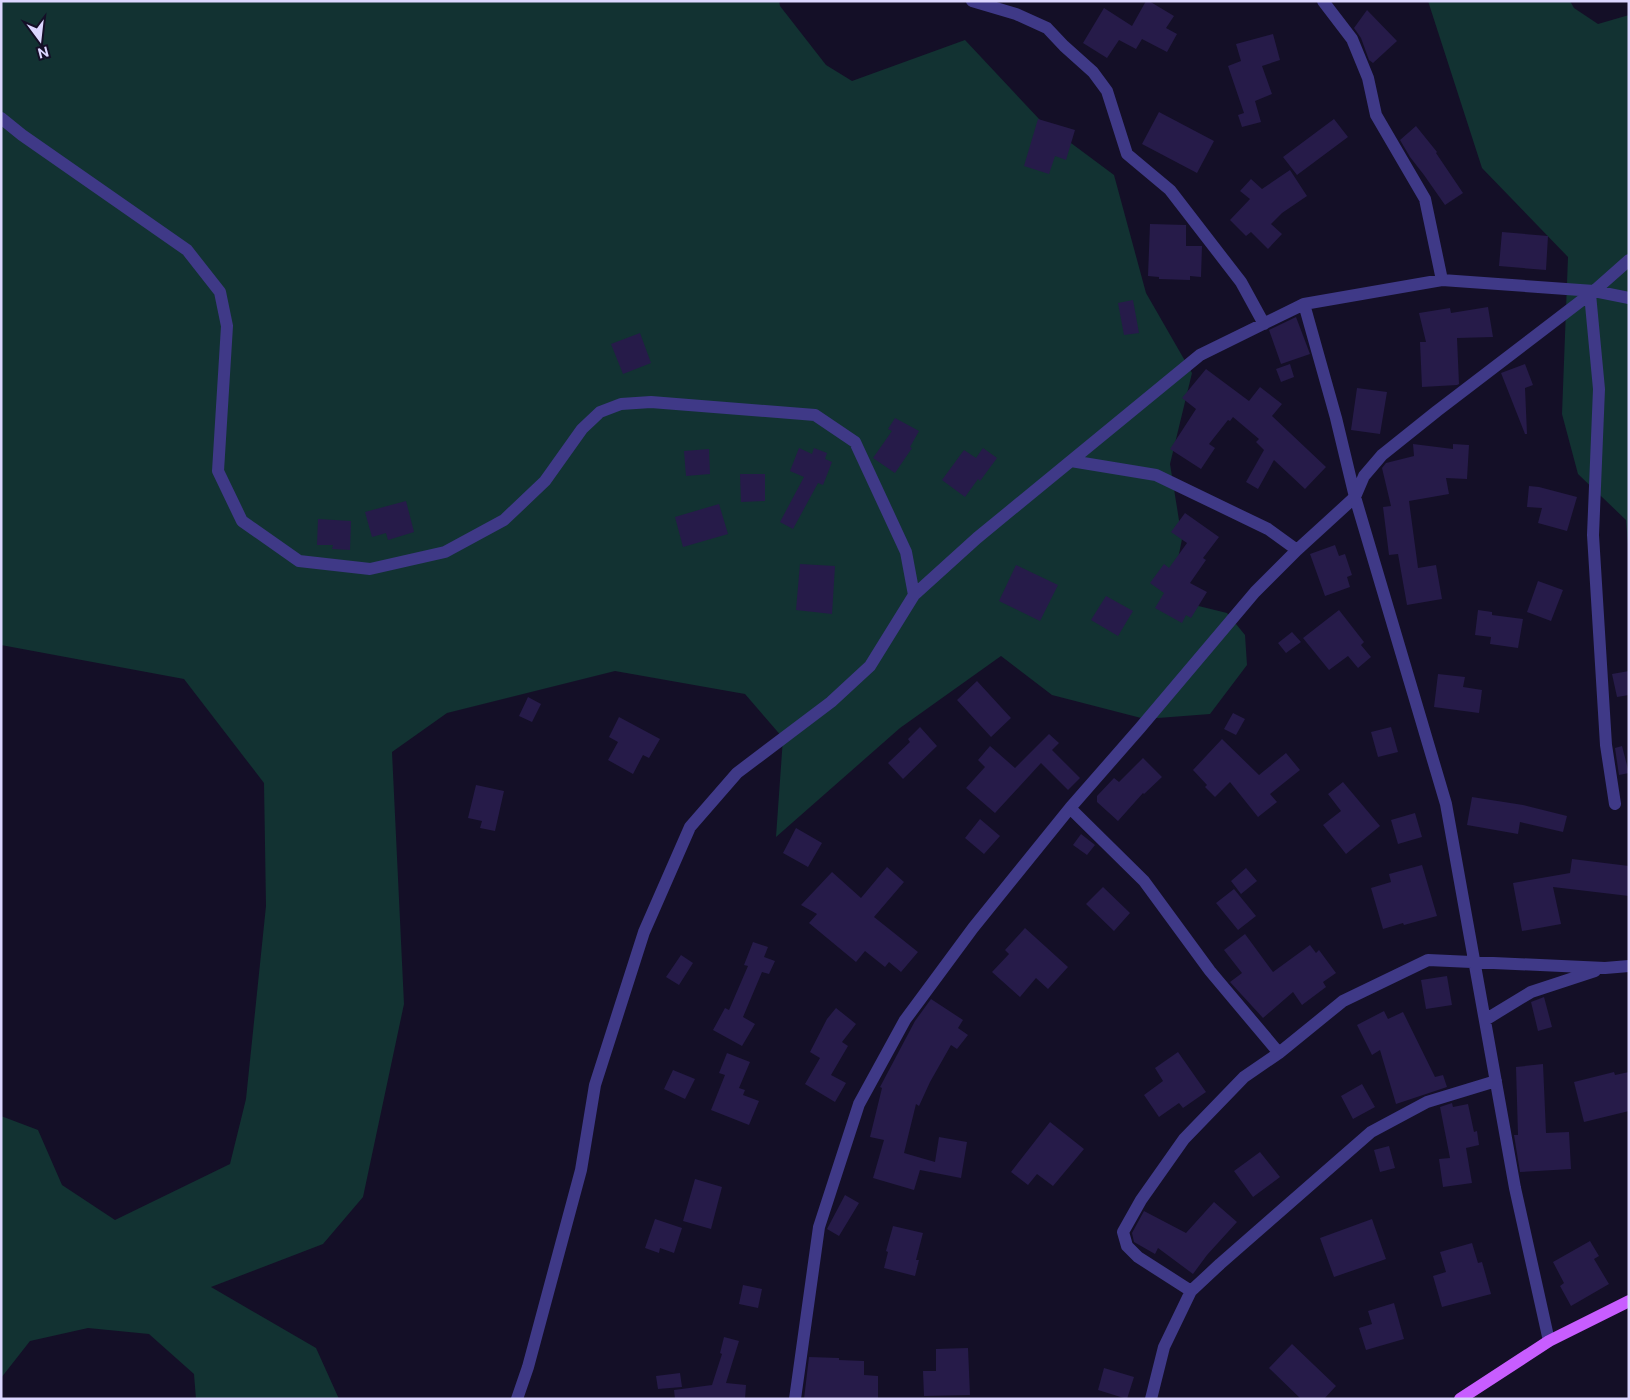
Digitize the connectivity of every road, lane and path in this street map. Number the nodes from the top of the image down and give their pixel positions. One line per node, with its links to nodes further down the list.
1 (972, 1): 9 (street)
2 (1323, 1): 5 (street)
3 (1, 118): 13 (street)
4 (1629, 260): 6 (street)
5 (1442, 280): 6 (street); 8 (street)
6 (1592, 292): 7 (street); 11 (street); 14 (street)
7 (1629, 298)
8 (1304, 304): 9 (street); 11 (street)
9 (1264, 324): 10 (street)
10 (1071, 461): 12 (street); 13 (street)
11 (1355, 497): 12 (street); 16 (street)
12 (1297, 550): 15 (street)
13 (914, 595): 25 (street)
14 (1615, 804)
15 (1070, 808): 20 (street); 26 (street)
16 (1475, 962): 18 (street); 19 (street); 20 (street)
17 (1629, 966): 18 (street)
18 (1605, 968): 19 (street)
19 (1485, 1020): 21 (street)
20 (1279, 1053): 22 (street)
21 (1496, 1081): 22 (street); 24 (street)
22 (1190, 1292): 27 (street)
23 (1629, 1301): 24 (main road)
24 (1549, 1341): 28 (main road)
25 (517, 1399)
26 (795, 1399)
27 (1151, 1399)
28 (1460, 1399)

